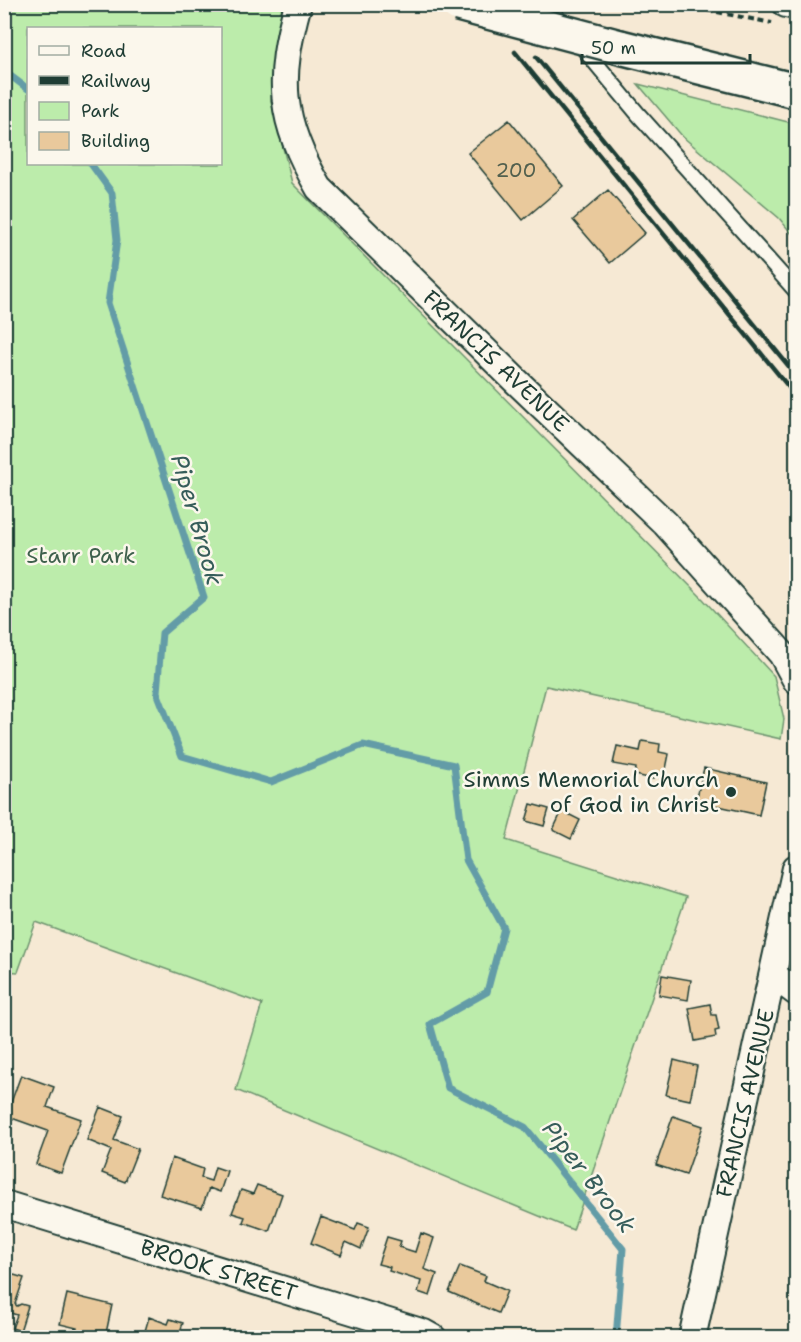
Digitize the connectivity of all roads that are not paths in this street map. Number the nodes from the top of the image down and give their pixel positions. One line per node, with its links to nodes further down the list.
1 (298, 4): 8 (street, FRANCIS AVENUE)
2 (458, 4): 6 (main road, bridge)
3 (547, 4): 7 (lane)
4 (796, 6): 5 (street)
5 (780, 14)
6 (796, 91)
7 (796, 291)
8 (796, 680)
9 (796, 868): 10 (street, FRANCIS AVENUE)
10 (773, 975): 11 (street); 14 (street, FRANCIS AVENUE)
11 (796, 992)
12 (4, 1204): 13 (street, BROOK STREET)
13 (433, 1338)
14 (692, 1338)

